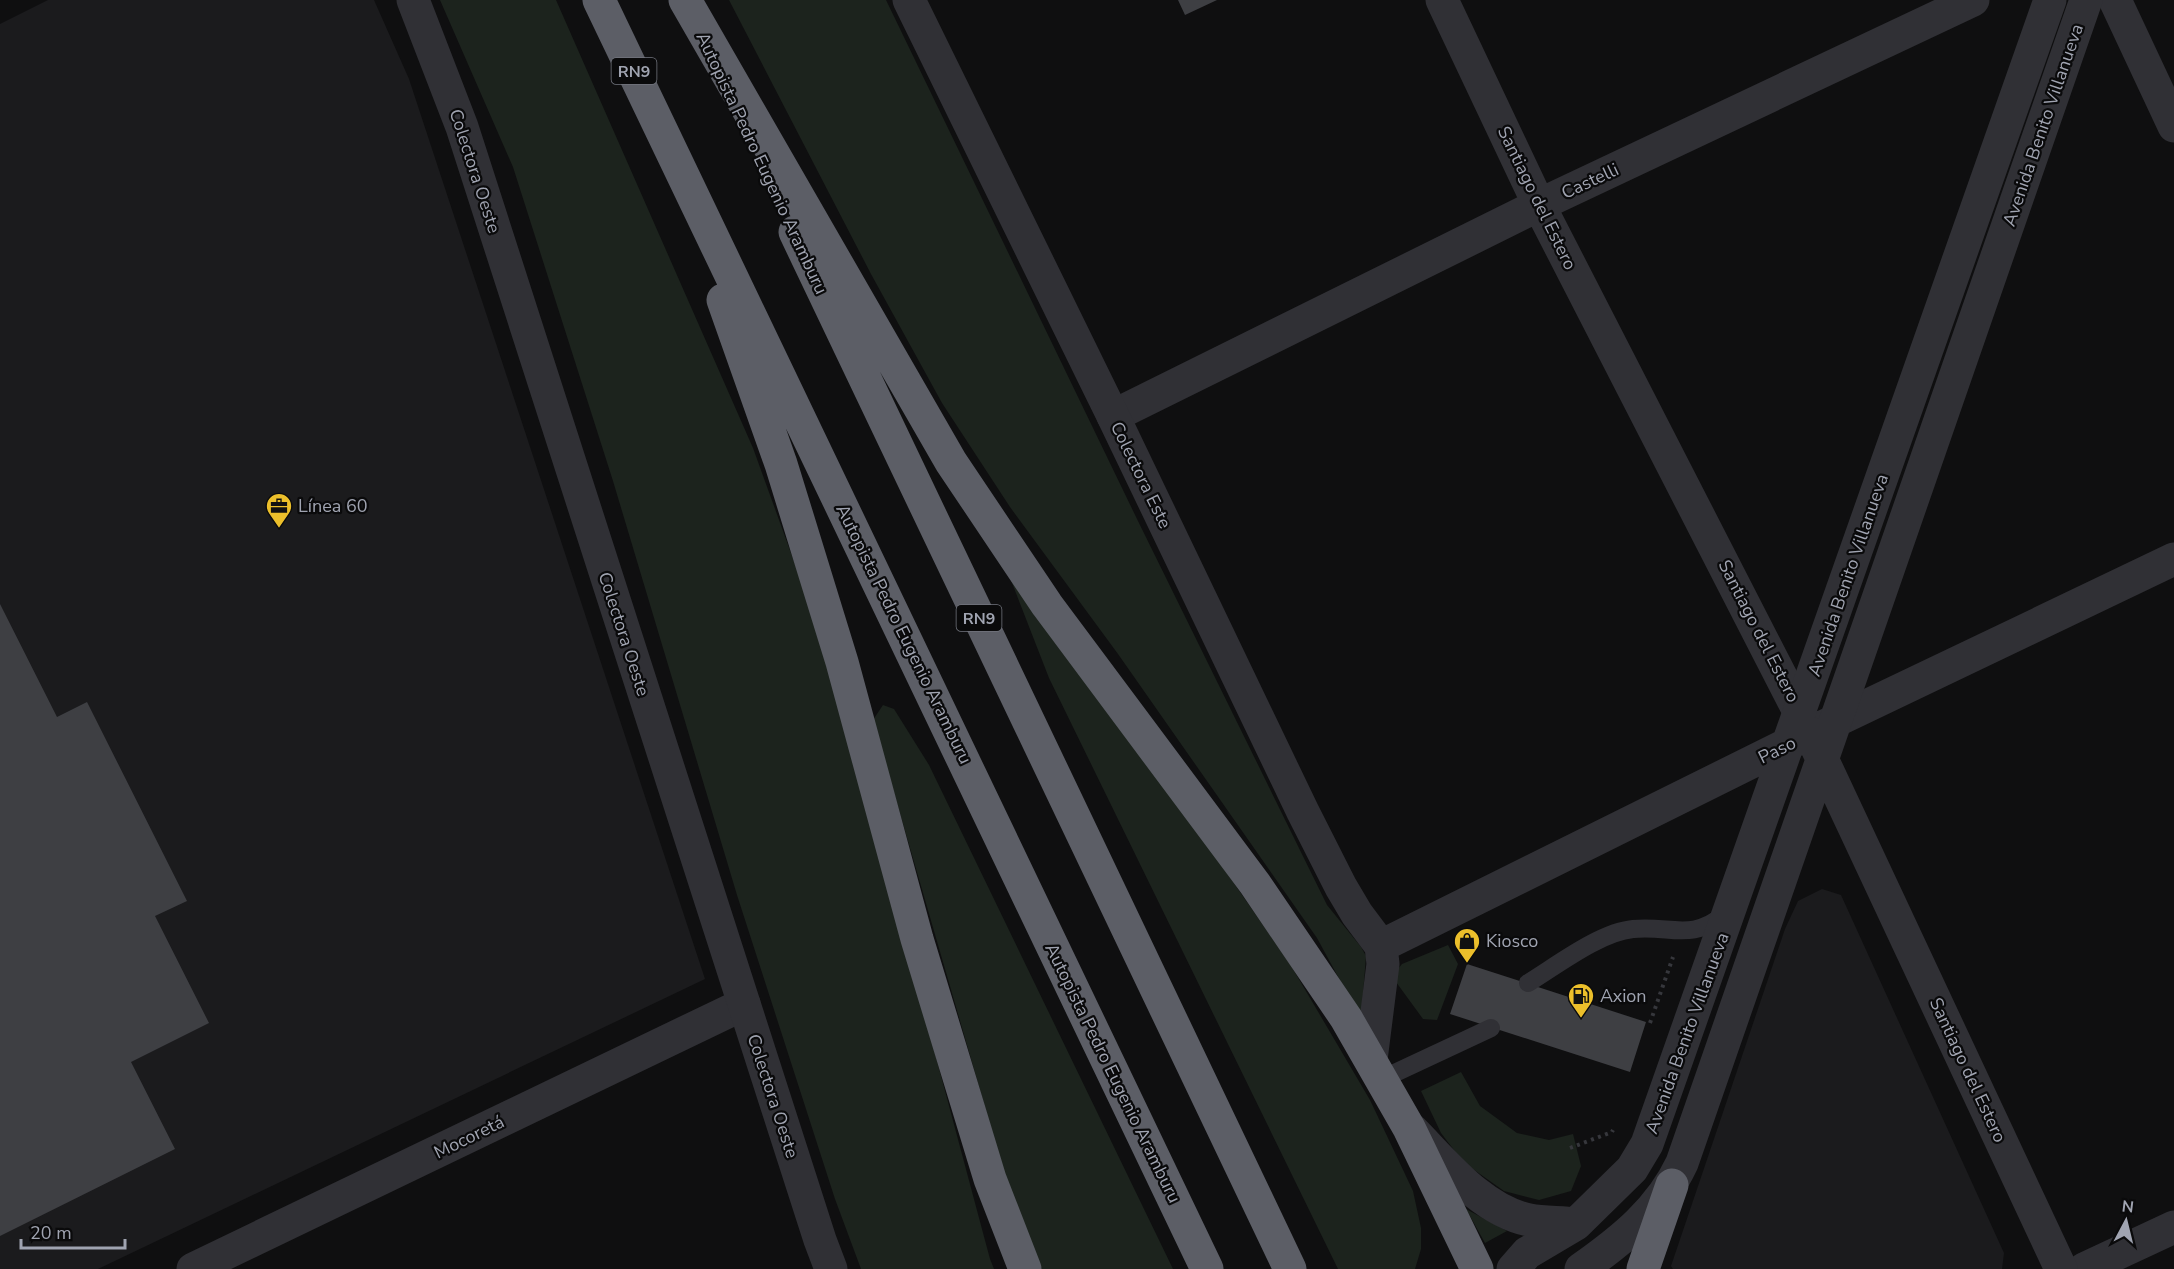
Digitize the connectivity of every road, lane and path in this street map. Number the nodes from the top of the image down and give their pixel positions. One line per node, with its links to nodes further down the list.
1 (413, 0): 20 (street, Colectora Oeste)
2 (599, 0): 11 (highway, Autopista Pedro Eugenio Aramburu / RN9)
3 (685, 0): 23 (highway); 34 (highway, Autopista Pedro Eugenio Aramburu / RN9)
4 (909, 0): 13 (street, Colectora Este)
5 (1442, 0): 12 (street, Santiago del Estero)
6 (1973, 0): 12 (street, Castelli)
7 (2050, 0): 15 (street, Avenida Benito Villanueva)
8 (2086, 0): 15 (street, Avenida Benito Villanueva)
9 (2115, 0): 10 (street)
10 (2174, 126)
11 (668, 142): 30 (highway, Autopista Pedro Eugenio Aramburu / RN9); 33 (highway)
12 (1539, 205): 13 (street, Castelli); 15 (street, Santiago del Estero)
13 (1113, 416): 18 (street, Colectora Este)
14 (2174, 559): 15 (street, Paso)
15 (1812, 734): 16 (street, Avenida Benito Villanueva); 18 (street, Paso); 27 (street, Avenida Benito Villanueva); 39 (street, Santiago del Estero)
16 (1731, 909): 17 (lane); 28 (street, Avenida Benito Villanueva)
17 (1682, 931): 19 (lane); 21 (path)
18 (1381, 946): 23 (street)
19 (1528, 983)
20 (744, 1004): 31 (street, Mocoretá); 32 (street, Colectora Oeste)
21 (1650, 1023)
22 (1491, 1028): 23 (lane)
23 (1376, 1069): 25 (highway)
24 (1616, 1122): 26 (path)
25 (1409, 1128): 28 (street); 35 (highway)
26 (1570, 1148)
27 (1672, 1185): 37 (street, Avenida Benito Villanueva); 38 (highway)
28 (1576, 1224): 36 (street, Avenida Benito Villanueva)
29 (2174, 1227): 40 (street)
30 (1207, 1268)
31 (193, 1269)
32 (831, 1269)
33 (1025, 1269)
34 (1290, 1269)
35 (1478, 1269)
36 (1513, 1269)
37 (1581, 1269)
38 (1643, 1269)
39 (2061, 1269)
40 (2084, 1269)

